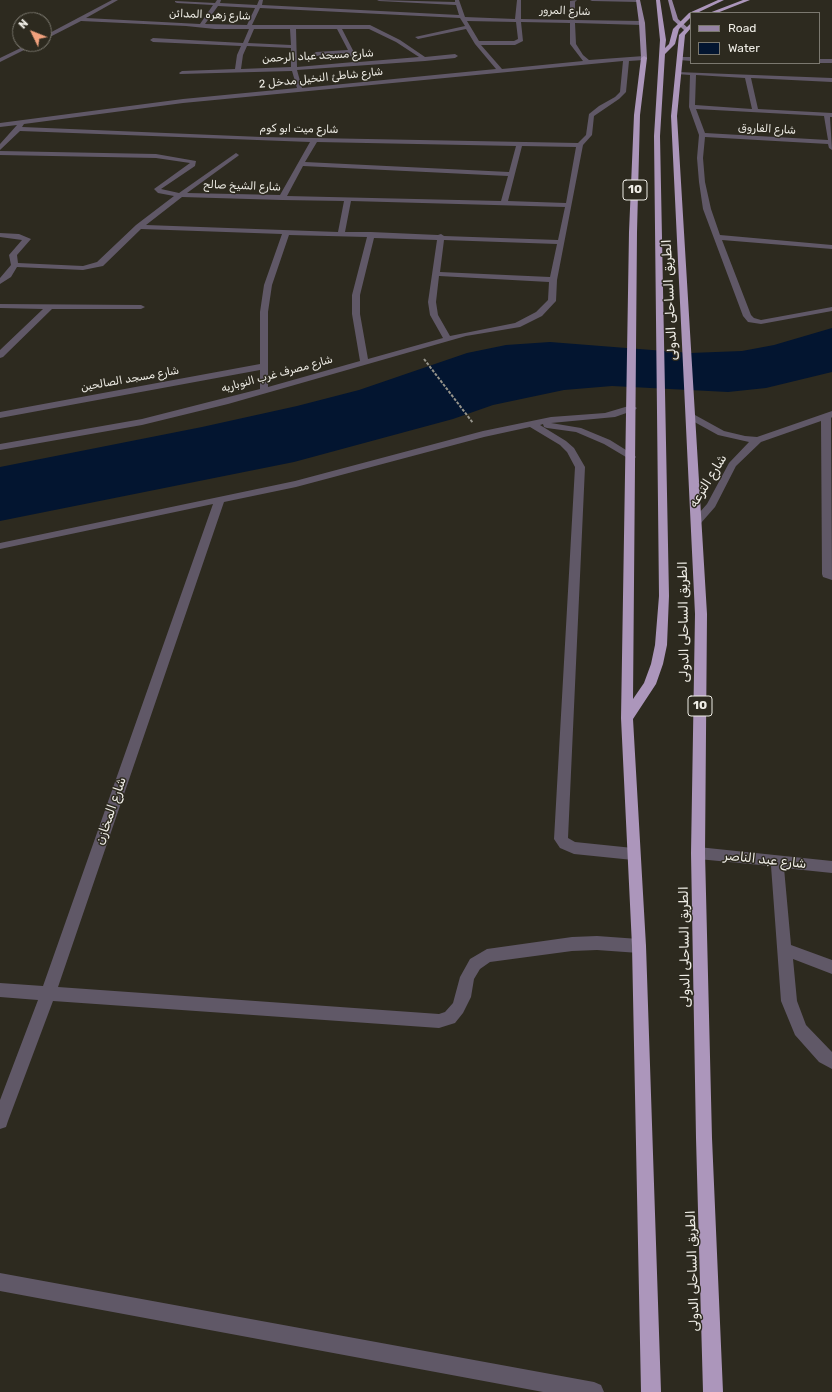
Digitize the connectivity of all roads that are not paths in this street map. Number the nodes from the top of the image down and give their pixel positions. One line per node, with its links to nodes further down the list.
1 (116, 0): 23 (street)
2 (219, 0): 15 (street)
3 (262, 0): 16 (street)
4 (379, 0): 14 (street)
5 (518, 0): 24 (street)
6 (575, 0): 27 (street)
7 (592, 0): 8 (street)
8 (638, 0): 28 (main road, 10)
9 (658, 0): 45 (highway)
10 (670, 0): 36 (main road, 10)
11 (722, 0): 19 (highway)
12 (748, 0): 20 (highway)
13 (177, 2): 15 (street, شارع المرور)
14 (457, 2): 22 (street)
15 (215, 5): 16 (street, شارع المرور); 29 (street)
16 (258, 7): 17 (street, شارع المرور); 30 (street)
17 (306, 7): 18 (street, شارع المرور); 26 (street)
18 (350, 8): 22 (street, شارع المرور); 34 (street)
19 (696, 12)
20 (715, 12)
21 (690, 16): 45 (highway)
22 (463, 18): 24 (street, شارع المرور); 35 (street)
23 (79, 19): 29 (street, شارع زهره المدائن); 37 (street)
24 (518, 20): 27 (street, شارع المرور); 40 (street)
25 (270, 21): 31 (street)
26 (303, 21): 32 (street, شارع زهره المدائن); 33 (street, شارع زهره المدائن)
27 (572, 21): 28 (street, شارع المرور); 55 (street)
28 (642, 23): 48 (main road, 10)
29 (201, 26): 30 (street, شارع زهره المدائن)
30 (251, 27): 31 (street, شارع زهره المدائن); 41 (street)
31 (268, 27): 32 (street, شارع زهره المدائن)
32 (293, 27): 42 (street)
33 (339, 27): 34 (street, شارع زهره المدائن); 43 (street)
34 (347, 27): 49 (street, شارع زهره المدائن)
35 (468, 27): 38 (street); 40 (street)
36 (688, 27): 51 (highway, الطريق الساحلى الدولى / 10)
37 (52, 34)
38 (418, 37)
39 (153, 40): 41 (street)
40 (477, 43): 58 (street)
41 (244, 45): 42 (street); 59 (street)
42 (294, 47): 57 (street)
43 (352, 51): 46 (street); 56 (street)
44 (16, 52): 52 (street)
45 (663, 53): 121 (highway)
46 (316, 54)
47 (455, 56): 49 (street, شارع مسجد عباد الرحمن)
48 (644, 58): 50 (street, شارع شاطئ النخيل مدخل 2); 108 (highway, 10)
49 (425, 59): 56 (street, شارع مسجد عباد الرحمن)
50 (626, 59): 55 (street, شارع شاطئ النخيل مدخل 2); 75 (street)
51 (686, 59): 61 (highway, الطريق الساحلى الدولى / 10)
52 (0, 60)
53 (820, 61): 54 (street)
54 (832, 61)
55 (588, 62): 58 (street, شارع شاطئ النخيل مدخل 2)
56 (358, 65): 57 (street, شارع مسجد عباد الرحمن)
57 (294, 69): 59 (street, شارع مسجد عباد الرحمن); 65 (street)
58 (500, 70): 65 (street, شارع شاطئ النخيل مدخل 2)
59 (238, 71): 60 (street, شارع مسجد عباد الرحمن)
60 (182, 73)
61 (679, 74): 62 (street); 111 (highway, الطريق الساحلى الدولى / 10)
62 (693, 74): 63 (street); 66 (street)
63 (748, 77): 64 (street); 67 (street)
64 (832, 80)
65 (300, 90): 70 (street, شارع شاطئ النخيل مدخل 2)
66 (692, 107): 67 (street); 71 (street)
67 (755, 110): 68 (street)
68 (829, 114): 74 (street)
69 (0, 125): 70 (street, شارع شاطئ النخيل مدخل 2)
70 (20, 126): 72 (street, شارع ميت ابو كوم); 76 (street)
71 (702, 135): 74 (street, شارع الفاروق); 92 (street)
72 (315, 139): 73 (street, شارع ميت ابو كوم); 79 (street)
73 (520, 143): 75 (street, شارع ميت ابو كوم); 80 (street)
74 (832, 144)
75 (580, 145): 85 (street)
76 (0, 148)
77 (0, 153): 81 (street, شارع الشيخ صالح)
78 (236, 155): 81 (street)
79 (302, 164): 80 (street); 82 (street)
80 (512, 174): 84 (street)
81 (180, 195): 82 (street, شارع الشيخ صالح); 86 (street)
82 (282, 198): 83 (street, شارع الشيخ صالح)
83 (348, 199): 84 (street, شارع الشيخ صالح); 88 (street)
84 (504, 203): 85 (street, شارع الشيخ صالح)
85 (569, 205): 93 (street)
86 (139, 227): 87 (street); 95 (street)
87 (286, 232): 88 (street); 106 (street)
88 (341, 233): 89 (street)
89 (371, 234): 91 (street); 105 (street)
90 (0, 235): 95 (street)
91 (441, 236): 93 (street); 96 (street)
92 (717, 237): 94 (street); 102 (street)
93 (561, 242): 97 (street)
94 (832, 247)
95 (15, 265): 98 (street)
96 (436, 274): 97 (street); 103 (street)
97 (553, 280): 103 (street, شارع مصرف غرب النوباريه)
98 (0, 282)
99 (0, 306): 100 (street)
100 (50, 306): 101 (street); 104 (street)
101 (141, 307)
102 (832, 309)
103 (448, 339): 105 (street, شارع مصرف غرب النوباريه)
104 (0, 355)
105 (365, 363): 107 (street, شارع مصرف غرب النوباريه)
106 (264, 366): 107 (street); 109 (street, شارع مسجد الصالحين)
107 (264, 391): 114 (street, شارع مصرف غرب النوباريه)
108 (632, 408): 112 (street); 115 (highway, 10)
109 (0, 415)
110 (829, 415): 113 (street, شارع الترعه); 117 (street)
111 (692, 417): 113 (street, شارع الترعه); 118 (highway, الطريق الساحلى الدولى / 10)
112 (532, 424): 115 (street); 116 (street); 123 (street)
113 (758, 440): 118 (street, شارع الترعه)
114 (0, 447)
115 (631, 457): 121 (highway, 10)
116 (220, 500): 119 (street); 130 (street, شارع المخازن)
117 (829, 506): 120 (street)
118 (697, 521): 122 (highway, الطريق الساحلى الدولى / 10)
119 (0, 546)
120 (832, 576)
121 (627, 718): 123 (highway, 10)
122 (698, 853): 124 (street, شارع عبد الناصر); 136 (highway, الطريق الساحلى الدولى / 10)
123 (633, 854): 126 (highway, 10)
124 (777, 862): 125 (street, شارع عبد الناصر); 127 (street)
125 (832, 867)
126 (639, 946): 130 (street); 135 (highway, 10)
127 (785, 948): 128 (street); 131 (street)
128 (832, 966)
129 (0, 990): 130 (street)
130 (48, 993): 132 (street, شارع المخازن)
131 (832, 1061)
132 (0, 1121)
133 (0, 1282): 134 (street)
134 (594, 1392)
135 (651, 1392)
136 (713, 1392)

